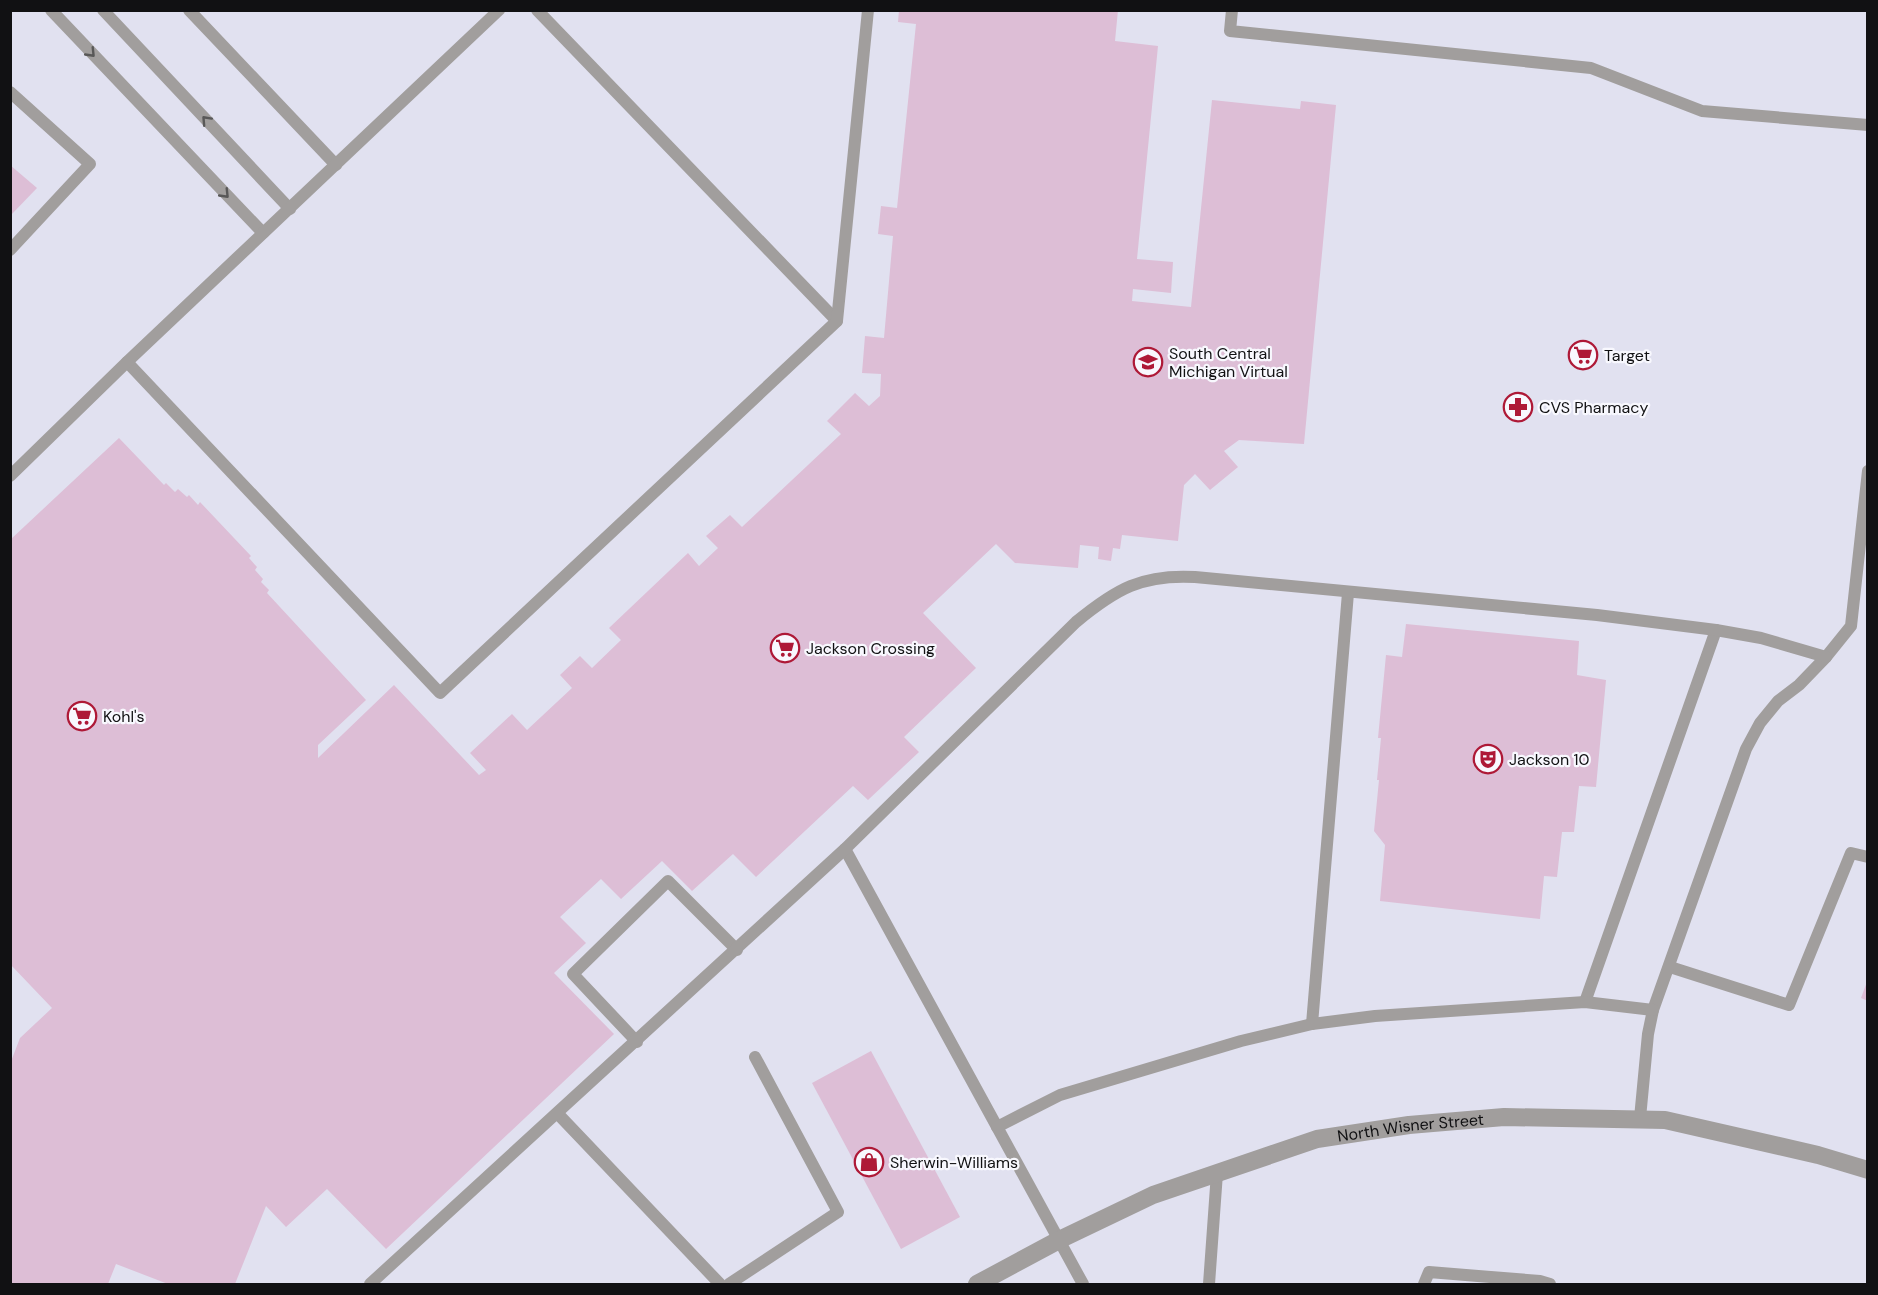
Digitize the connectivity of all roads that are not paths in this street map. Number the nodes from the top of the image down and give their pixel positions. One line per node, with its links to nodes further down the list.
1 (51, 10): 12 (lane, one-way to 12)
2 (103, 10): 11 (lane, one-way to 2)
3 (189, 10): 10 (lane)
4 (500, 10): 10 (lane)
5 (537, 10): 14 (lane)
6 (868, 10): 14 (lane)
7 (1232, 10): 9 (lane)
8 (10, 92): 13 (lane)
9 (1868, 125)
10 (336, 165): 11 (lane)
11 (290, 208): 12 (lane)
12 (263, 233): 15 (lane)
13 (10, 250)
14 (837, 321): 15 (lane)
15 (127, 362): 17 (lane)
16 (1868, 471): 20 (lane)
17 (10, 476)
18 (1348, 592): 19 (lane); 21 (lane); 27 (lane)
19 (1716, 630): 20 (lane); 25 (lane)
20 (1826, 657): 24 (lane)
21 (845, 849): 23 (lane); 32 (lane)
22 (1868, 857): 24 (lane)
23 (737, 950): 28 (lane); 28 (lane)
24 (1670, 967): 26 (lane)
25 (1585, 1002): 26 (lane); 27 (lane)
26 (1653, 1010): 31 (lane)
27 (1312, 1024): 32 (lane)
28 (637, 1042): 30 (lane)
29 (756, 1058): 38 (lane)
30 (558, 1114): 36 (lane); 37 (lane)
31 (1640, 1118): 33 (street, North Wisner Street); 34 (street, North Wisner Street)
32 (997, 1127): 35 (lane)
33 (1868, 1170)
34 (1217, 1173): 35 (street, North Wisner Street); 41 (lane)
35 (1059, 1240): 39 (street, North Wisner Street); 40 (lane)
36 (370, 1284)
37 (720, 1284)
38 (729, 1284)
39 (977, 1284)
40 (1083, 1284)
41 (1209, 1284)
42 (1424, 1284): 43 (lane)
43 (1551, 1284)

